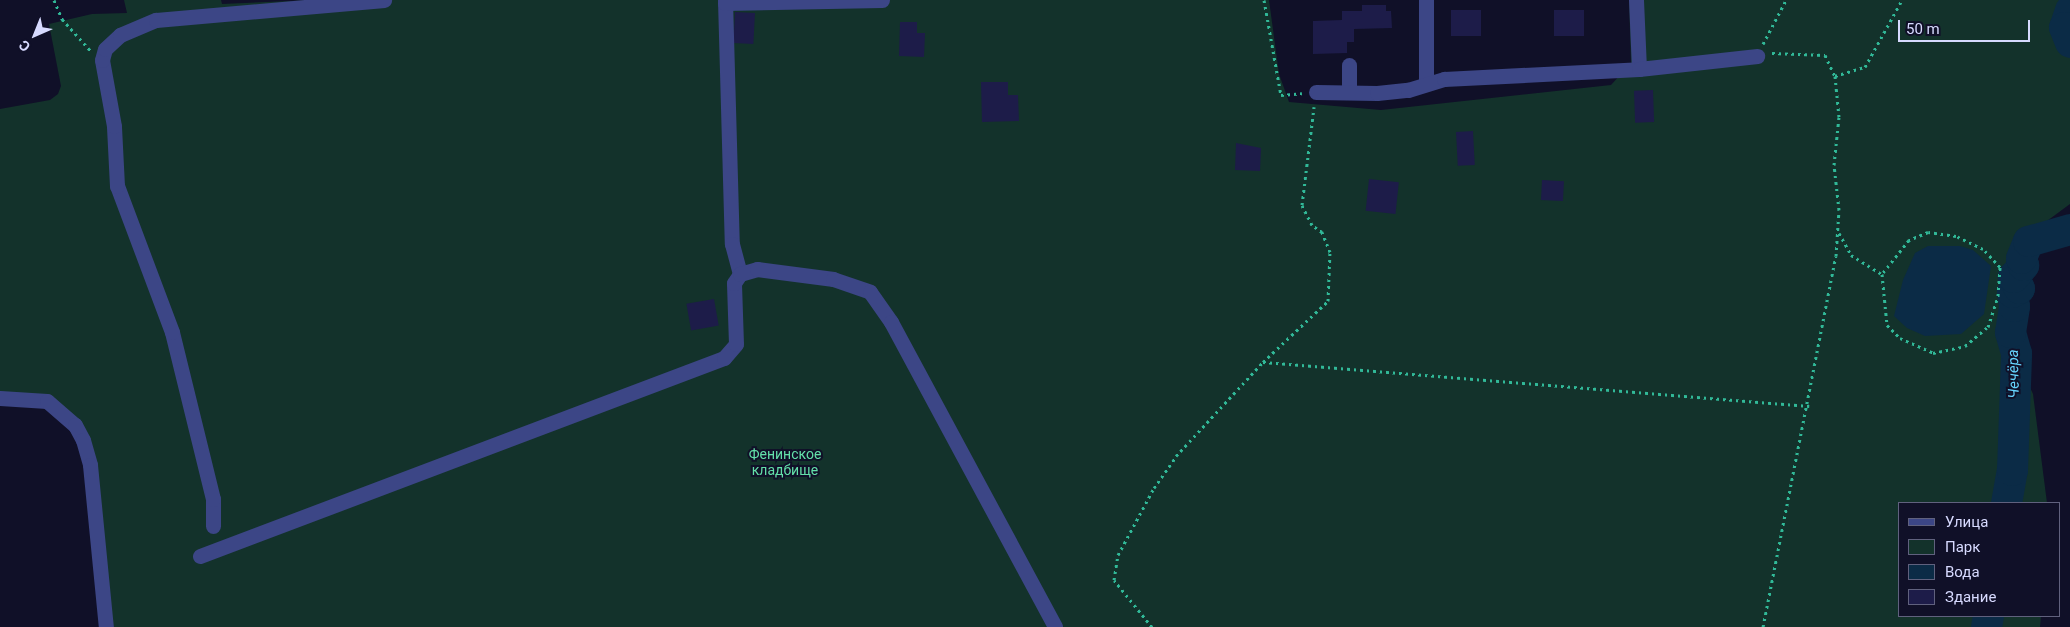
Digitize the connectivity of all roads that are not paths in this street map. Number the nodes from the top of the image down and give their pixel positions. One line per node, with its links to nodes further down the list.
1 (384, 0): 14 (lane)
2 (882, 0): 5 (lane)
3 (1426, 0): 9 (lane)
4 (1636, 0): 8 (lane)
5 (725, 2): 12 (lane)
6 (1757, 56): 8 (lane)
7 (1349, 66): 11 (lane)
8 (1639, 69): 9 (lane)
9 (1426, 82): 11 (lane)
10 (1316, 92): 11 (lane)
11 (1349, 92)
12 (740, 274): 15 (lane); 17 (lane)
13 (0, 398): 16 (lane)
14 (213, 526)
15 (200, 556)
16 (106, 627)
17 (1055, 627)

